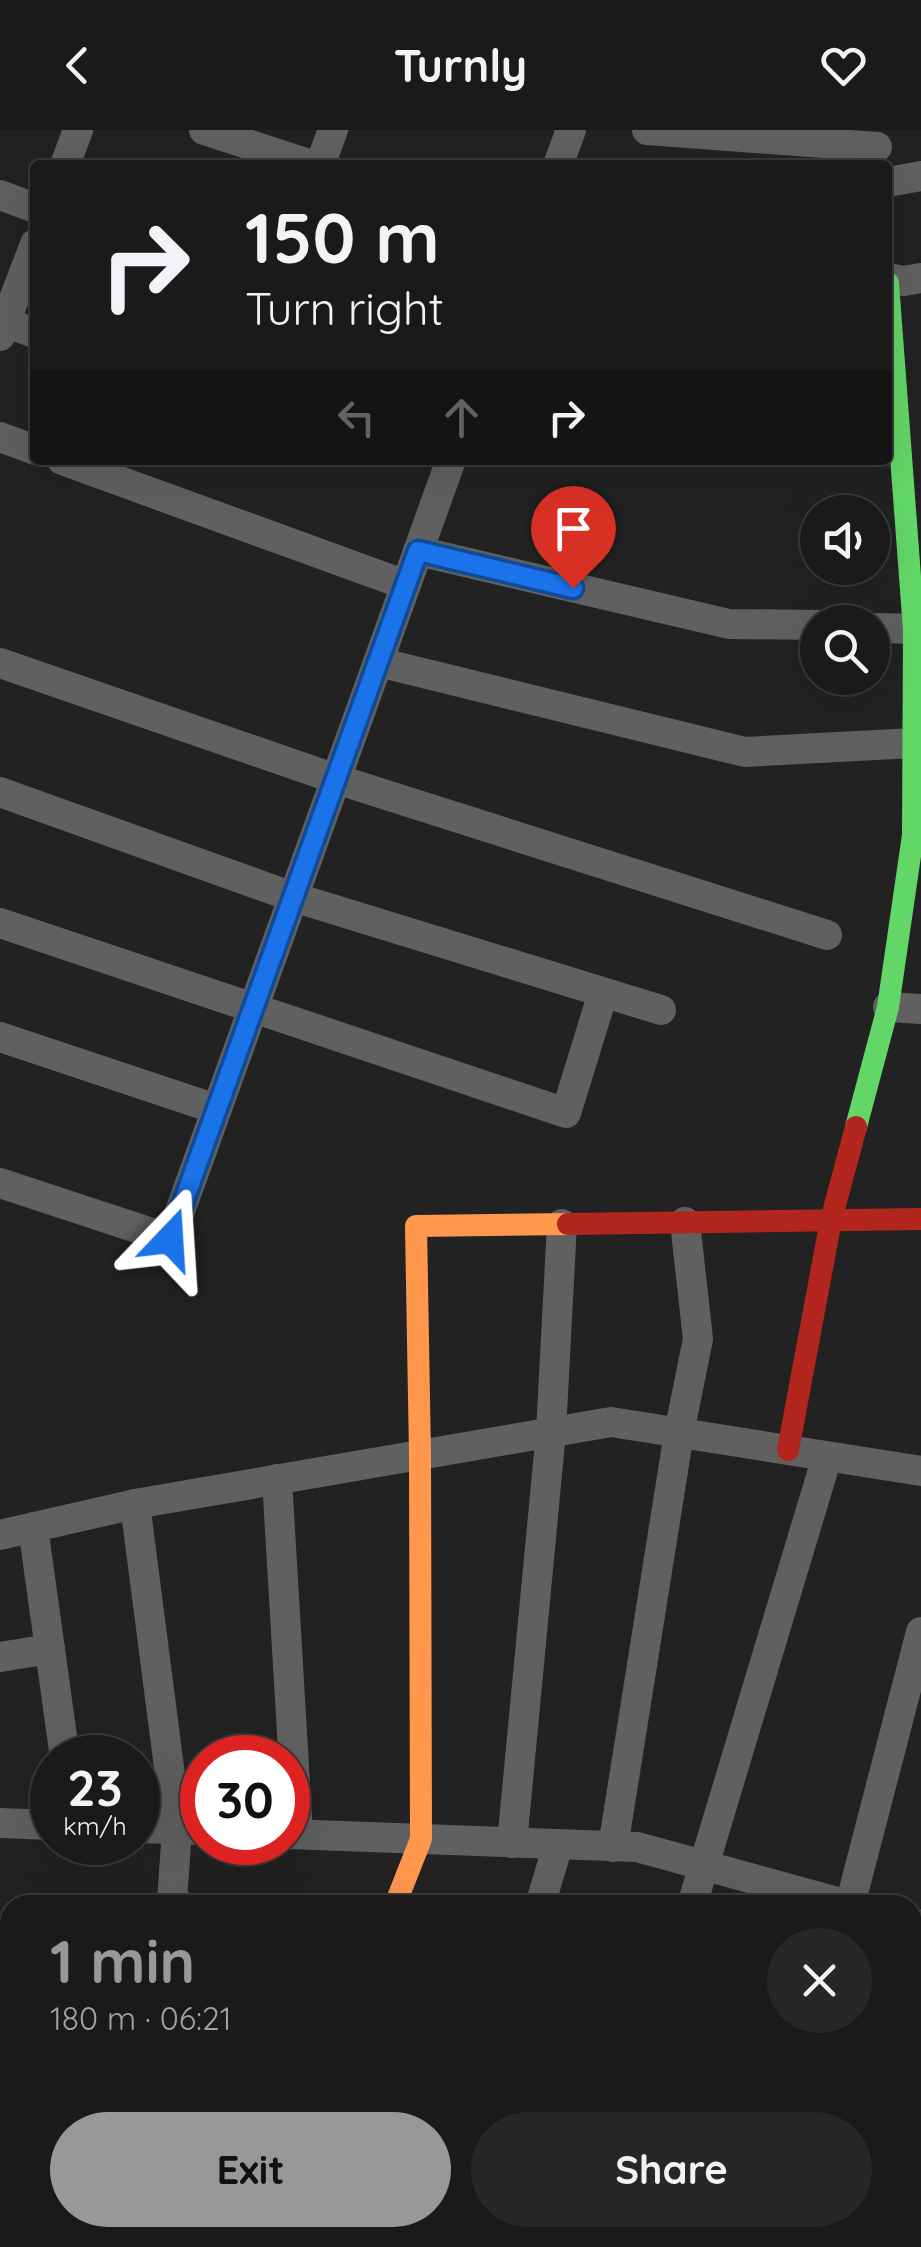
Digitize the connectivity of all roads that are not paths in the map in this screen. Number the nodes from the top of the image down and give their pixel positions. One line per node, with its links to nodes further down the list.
1 (78, 130): 7 (street)
2 (204, 130): 8 (street)
3 (334, 130): 9 (street)
4 (571, 130): 10 (street)
5 (647, 130): 6 (street)
6 (878, 147)
7 (67, 160)
8 (297, 160)
9 (322, 160)
10 (560, 160)
11 (921, 176): 12 (street)
12 (892, 181)
13 (0, 195): 14 (street)
14 (30, 206)
15 (30, 257): 19 (street)
16 (921, 278): 17 (street)
17 (892, 280)
18 (892, 320): 21 (street)
19 (2, 327): 20 (street)
20 (30, 331)
21 (903, 431): 30 (street)
22 (0, 437): 23 (street)
23 (30, 448)
24 (76, 465): 27 (street)
25 (441, 465): 26 (street)
26 (418, 551): 27 (street); 28 (street)
27 (406, 585): 31 (street)
28 (800, 625)
29 (890, 629): 30 (street)
30 (917, 630): 33 (street)
31 (378, 662): 33 (street); 34 (street)
32 (0, 663): 34 (street)
33 (913, 744): 40 (street)
34 (336, 779): 36 (street); 38 (street)
35 (0, 792): 36 (street)
36 (293, 897): 39 (street); 41 (street)
37 (0, 923): 41 (street)
38 (827, 935)
39 (604, 993): 41 (street); 43 (street)
40 (888, 1007): 42 (street); 48 (street)
41 (253, 1008): 45 (street)
42 (921, 1009)
43 (661, 1010)
44 (0, 1037): 45 (street)
45 (216, 1109): 46 (street)
46 (0, 1183)
47 (921, 1219): 48 (street)
48 (831, 1220): 49 (street); 53 (street)
49 (685, 1222): 50 (street); 52 (street)
50 (562, 1224): 51 (street); 54 (street)
51 (551, 1432): 52 (street); 54 (street); 71 (street)
52 (679, 1433): 53 (street); 73 (street)
53 (788, 1450): 55 (street)
54 (420, 1455): 57 (street); 70 (street)
55 (827, 1456): 56 (street); 75 (street)
56 (921, 1472)
57 (277, 1480): 58 (street); 65 (street)
58 (134, 1504): 59 (street); 66 (street)
59 (33, 1527): 60 (street); 62 (street)
60 (0, 1534)
61 (921, 1632): 81 (street)
62 (50, 1649): 63 (street); 64 (street)
63 (0, 1657)
64 (62, 1735)
65 (289, 1735)
66 (180, 1772)
67 (0, 1822): 68 (street)
68 (30, 1824)
69 (310, 1835): 70 (street)
70 (421, 1839): 71 (street); 77 (street)
71 (512, 1842): 72 (street)
72 (558, 1844): 73 (street); 78 (street)
73 (613, 1847): 75 (street)
74 (181, 1865): 76 (street)
75 (705, 1866): 79 (street); 80 (street)
76 (174, 1895)
77 (399, 1895)
78 (543, 1895)
79 (695, 1895)
80 (812, 1895)
81 (852, 1895)

